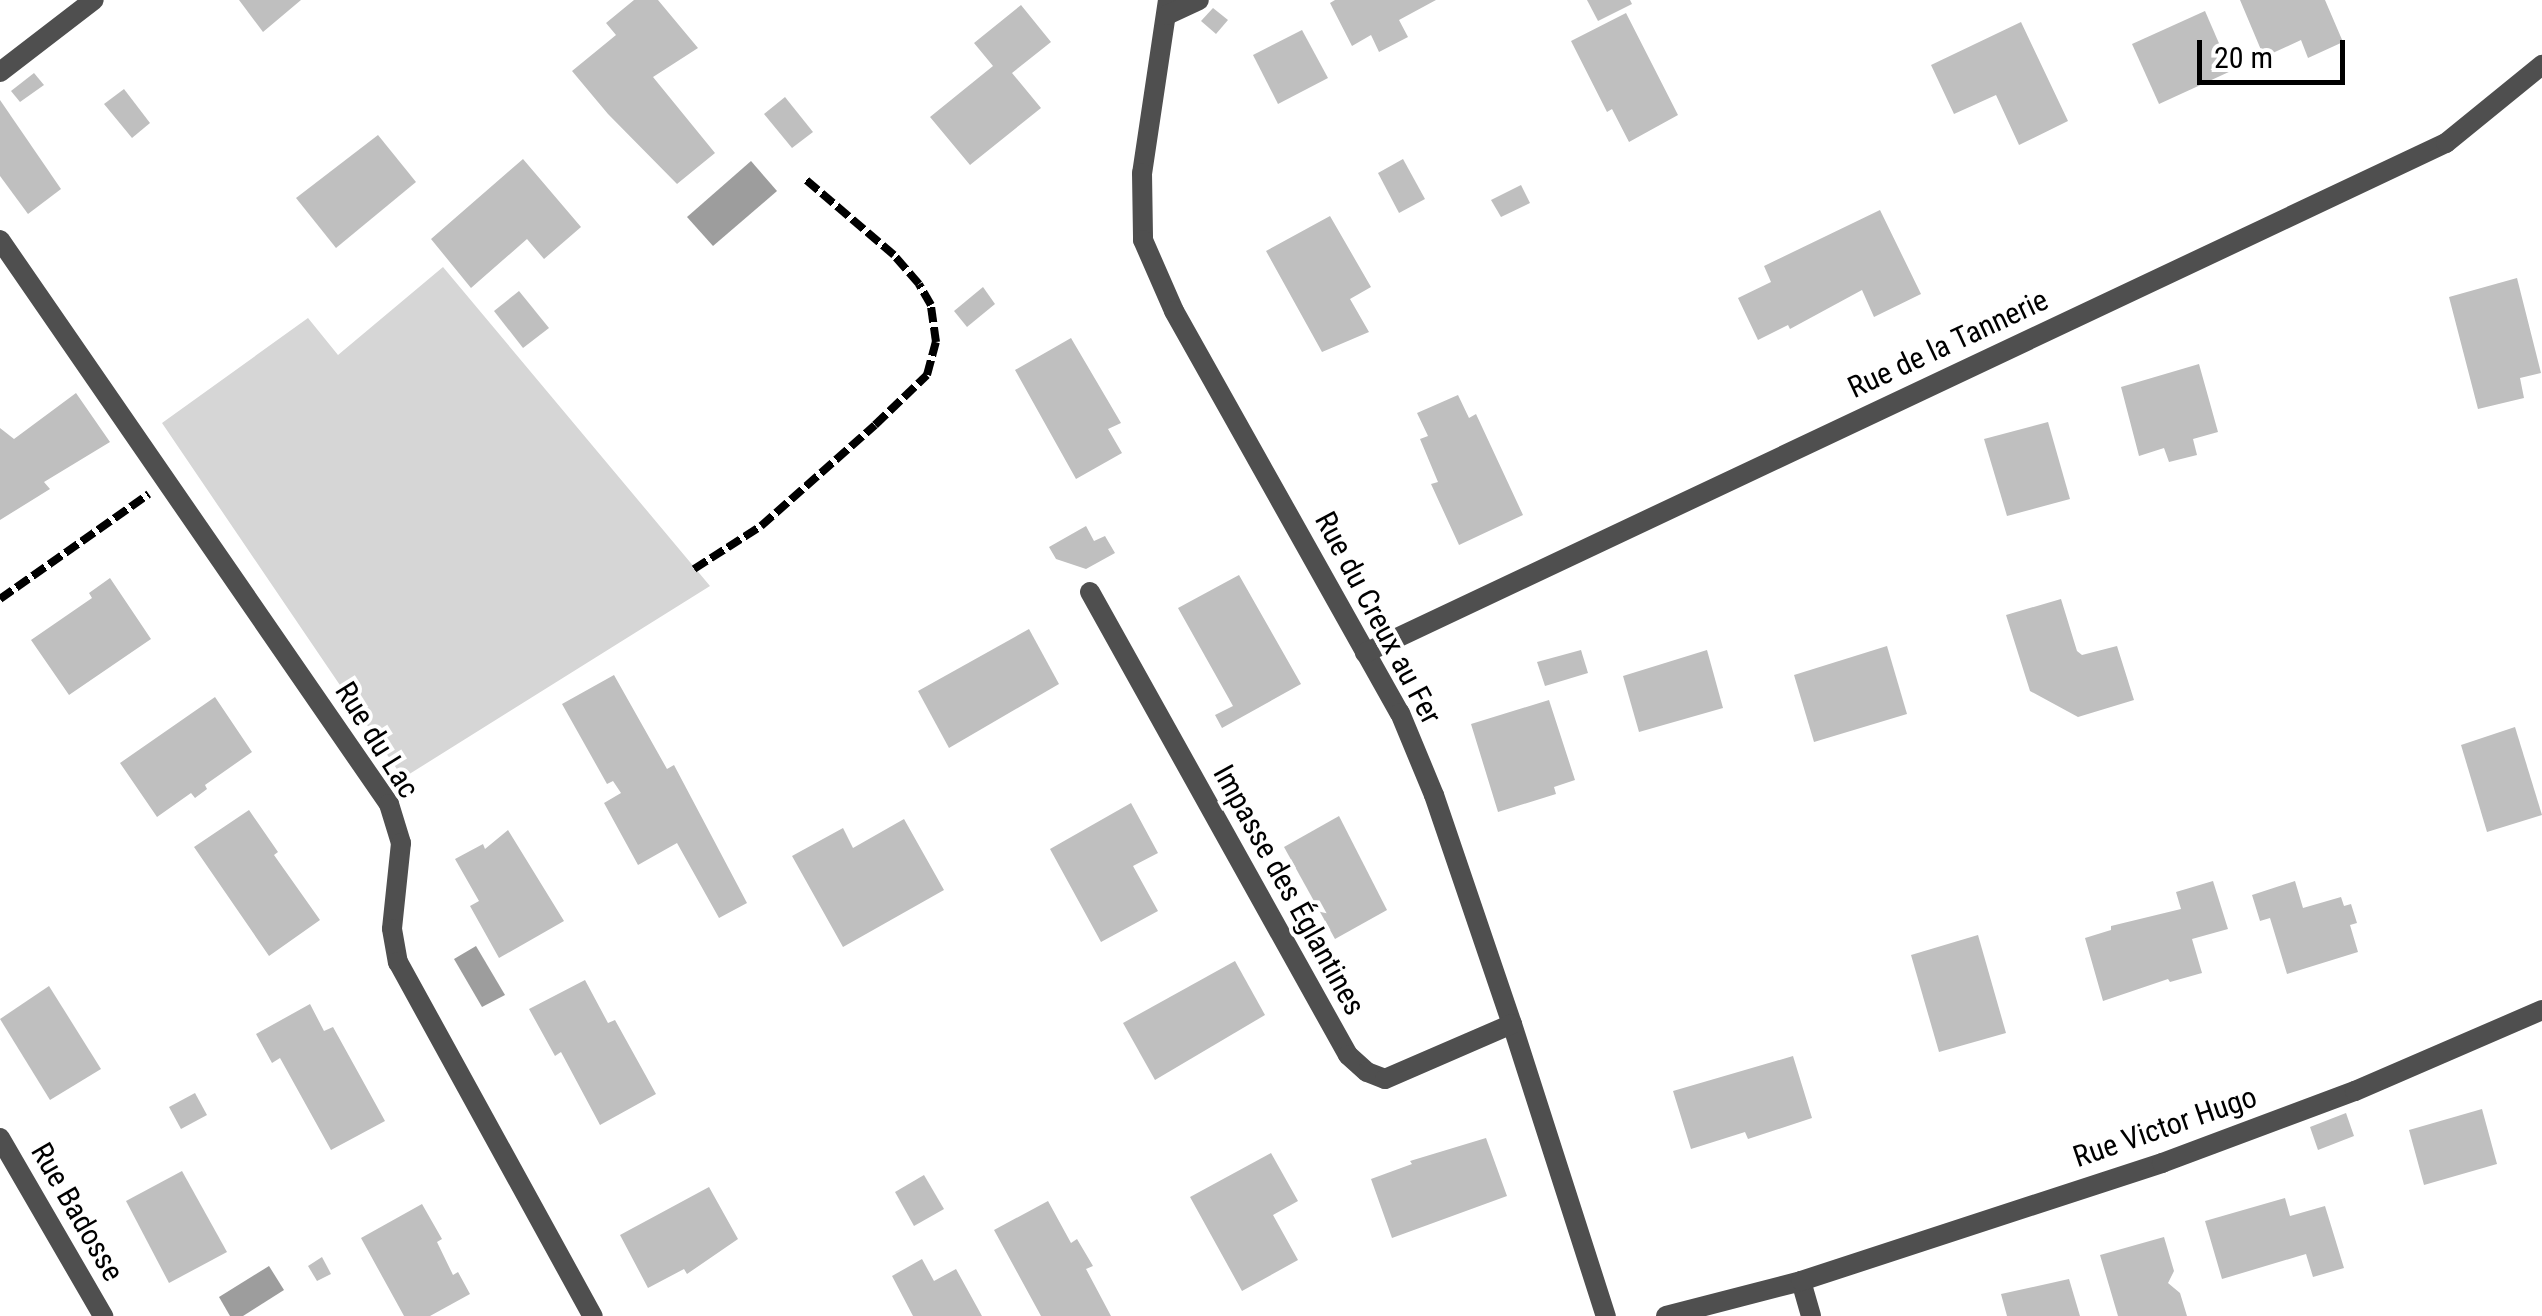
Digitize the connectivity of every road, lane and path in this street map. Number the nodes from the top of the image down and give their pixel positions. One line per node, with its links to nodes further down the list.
1 (94, 0): 5 (street)
2 (1198, 0): 3 (street, Rue du Creux au Fer)
3 (1168, 7): 8 (street, Rue du Creux au Fer)
4 (2542, 65): 8 (street, Rue de la Tannerie)
5 (0, 72)
6 (0, 240): 14 (street, Rue du Lac)
7 (1090, 592): 10 (street, Impasse des Églantines)
8 (1364, 652): 10 (street, Rue du Creux au Fer)
9 (2542, 1010): 12 (street, Rue Victor Hugo)
10 (1512, 1024): 15 (street, Rue du Creux au Fer)
11 (0, 1138): 13 (street, Rue Badosse)
12 (1801, 1282): 16 (street, Rue Victor Hugo); 17 (street)
13 (103, 1316)
14 (594, 1316)
15 (1606, 1316)
16 (1666, 1316)
17 (1811, 1316)

